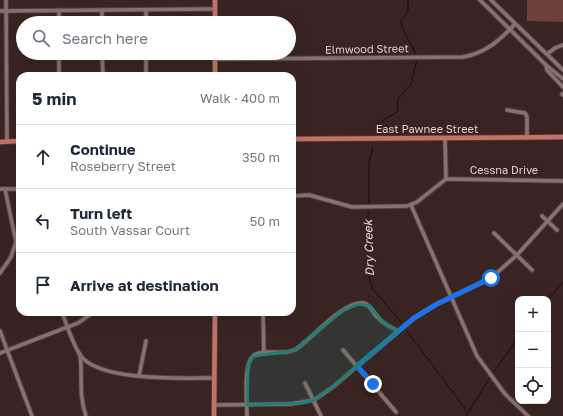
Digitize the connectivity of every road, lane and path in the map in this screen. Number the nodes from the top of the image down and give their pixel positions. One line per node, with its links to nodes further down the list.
1 (6, 0): 8 (street)
2 (215, 0): 5 (main road)
3 (480, 0): 16 (street)
4 (491, 0): 15 (street)
5 (215, 9): 6 (street); 14 (main road)
6 (146, 10): 10 (street); 13 (street)
7 (0, 11): 8 (street)
8 (6, 11): 9 (street); 39 (street)
9 (59, 11): 10 (street); 11 (street)
10 (102, 11): 12 (street)
11 (59, 16)
12 (102, 16)
13 (146, 16)
14 (215, 16)
15 (515, 24): 16 (street, Elmwood Street); 18 (street)
16 (510, 30): 19 (street, Elmwood Street); 24 (street)
17 (563, 45): 18 (street)
18 (547, 54): 25 (street)
19 (296, 59)
20 (59, 60): 26 (street)
21 (102, 60): 27 (street)
22 (146, 60): 28 (street)
23 (215, 60): 29 (main road)
24 (546, 65): 30 (street); 31 (street)
25 (563, 70)
26 (59, 72)
27 (103, 72)
28 (146, 72)
29 (215, 72)
30 (563, 79)
31 (563, 87)
32 (507, 110): 35 (street)
33 (563, 137): 35 (main road, East Pawnee Street)
34 (445, 138): 35 (main road, East Pawnee Street); 36 (main road, East Pawnee Street); 40 (street)
35 (527, 138)
36 (296, 139)
37 (16, 141): 39 (main road)
38 (0, 142): 39 (main road)
39 (7, 142)
40 (446, 179): 41 (street, Cessna Drive); 47 (street)
41 (563, 181)
42 (0, 189): 43 (street)
43 (5, 189): 44 (street); 52 (street)
44 (16, 189)
45 (296, 196): 47 (street)
46 (563, 204): 49 (street)
47 (411, 205): 56 (street)
48 (542, 216): 49 (street)
49 (548, 221): 50 (street); 53 (street)
50 (557, 230)
51 (494, 233): 53 (street)
52 (16, 242): 55 (street)
53 (517, 255): 54 (street); 56 (street)
54 (532, 270)
55 (0, 273)
56 (452, 297): 63 (street); 83 (street)
57 (64, 316): 61 (street)
58 (88, 316): 61 (street)
59 (215, 316): 72 (main road)
60 (262, 316): 69 (street)
61 (68, 327): 65 (street); 68 (street)
62 (0, 331): 65 (street)
63 (398, 331): 69 (street); 70 (street)
64 (146, 341): 71 (street)
65 (8, 350): 67 (street); 78 (street)
66 (343, 350): 70 (street)
67 (0, 353)
68 (79, 353): 71 (street); 79 (street)
69 (264, 353): 76 (street)
70 (357, 366): 74 (street); 77 (street)
71 (139, 376): 72 (street)
72 (214, 378): 75 (main road)
73 (305, 383): 74 (street)
74 (312, 400): 76 (street); 82 (street)
75 (214, 405): 76 (street); 80 (main road)
76 (247, 405): 81 (street)
77 (396, 412)
78 (32, 416)
79 (86, 416)
80 (214, 416)
81 (247, 416)
82 (321, 416)
83 (528, 416)

